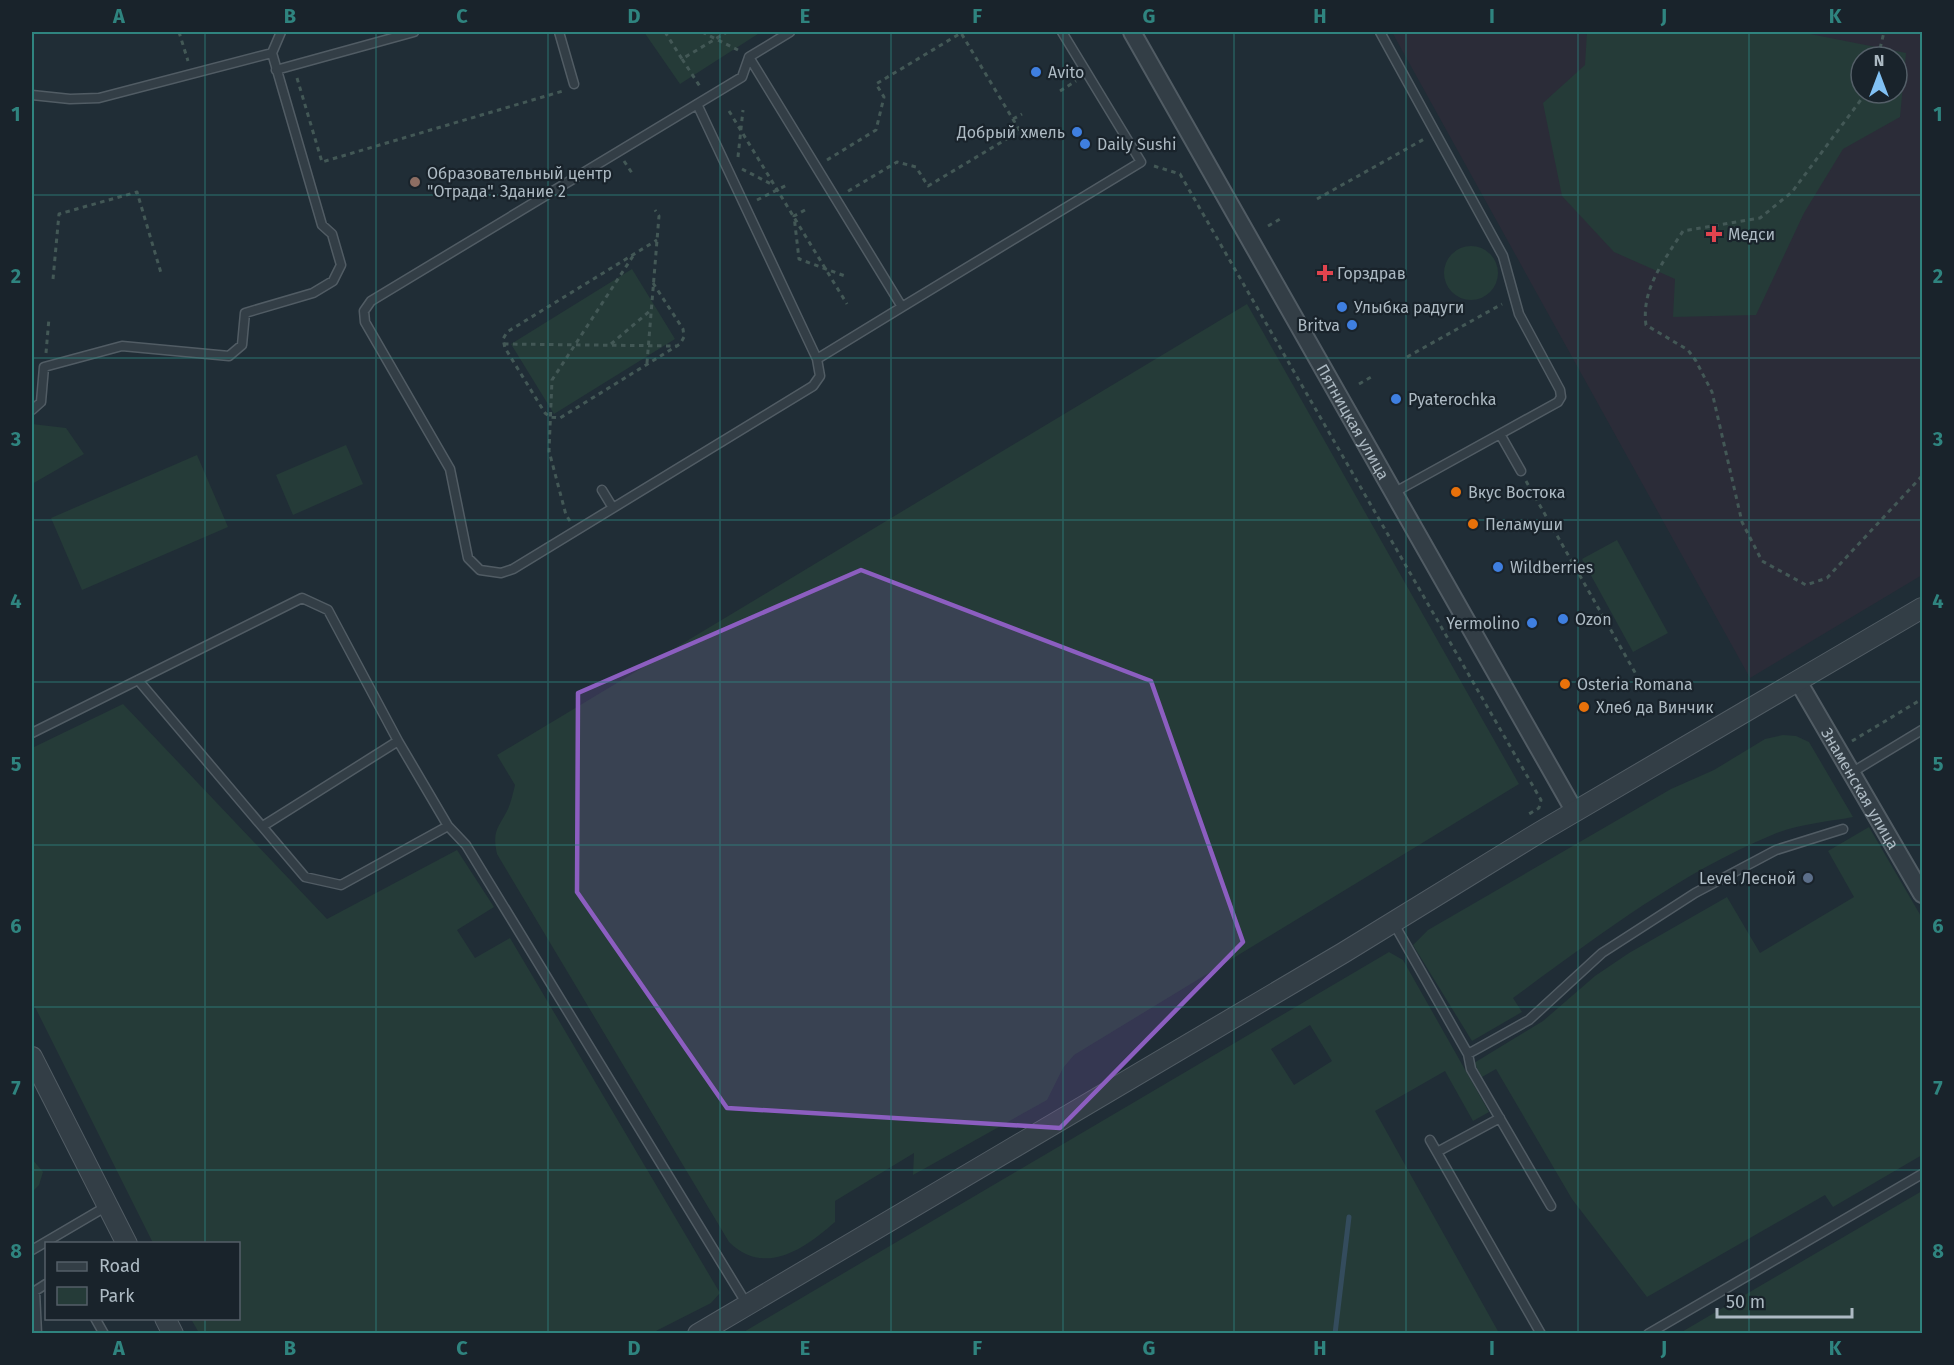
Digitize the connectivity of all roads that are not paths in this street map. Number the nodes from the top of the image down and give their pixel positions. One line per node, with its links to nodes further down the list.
1 (280, 32): 8 (lane)
2 (414, 32): 10 (lane)
3 (559, 32): 11 (lane)
4 (790, 32): 9 (lane)
5 (1062, 32): 14 (lane)
6 (1132, 32): 20 (street, Пятницкая улица)
7 (1380, 32): 17 (lane)
8 (272, 53): 10 (lane); 12 (lane)
9 (749, 57): 13 (lane); 14 (lane)
10 (276, 70): 16 (lane)
11 (574, 84)
12 (32, 95)
13 (697, 104): 15 (lane); 21 (lane)
14 (902, 307): 15 (lane)
15 (817, 358): 21 (lane)
16 (32, 410)
17 (1500, 434): 18 (lane); 20 (lane)
18 (1521, 471)
19 (602, 490): 21 (lane)
20 (1395, 492): 29 (street, Пятницкая улица)
21 (613, 508)
22 (1923, 608): 24 (street)
23 (138, 680): 26 (lane); 27 (lane); 30 (lane)
24 (1799, 683): 28 (street, Знаменская улица); 29 (street)
25 (1923, 730): 28 (lane)
26 (32, 733)
27 (398, 741): 30 (lane); 31 (lane)
28 (1851, 773): 33 (street, Знаменская улица)
29 (1575, 812): 34 (street)
30 (263, 826): 31 (lane)
31 (448, 826): 48 (lane)
32 (1843, 829): 35 (lane)
33 (1923, 894)
34 (1393, 922): 35 (lane); 48 (street)
35 (1468, 1054): 37 (lane)
36 (32, 1057): 41 (street)
37 (1500, 1118): 39 (lane); 42 (lane)
38 (1431, 1140): 39 (lane)
39 (1437, 1152): 55 (lane)
40 (1923, 1174): 56 (lane)
41 (108, 1206): 44 (lane); 45 (street)
42 (1551, 1206)
43 (45, 1242): 46 (lane)
44 (46, 1242)
45 (123, 1242)
46 (32, 1250)
47 (45, 1285): 51 (lane)
48 (748, 1306): 54 (street)
49 (96, 1320): 52 (lane)
50 (166, 1320): 53 (street)
51 (37, 1334)
52 (104, 1334)
53 (173, 1334)
54 (698, 1334)
55 (1541, 1334)
56 (1648, 1334)

